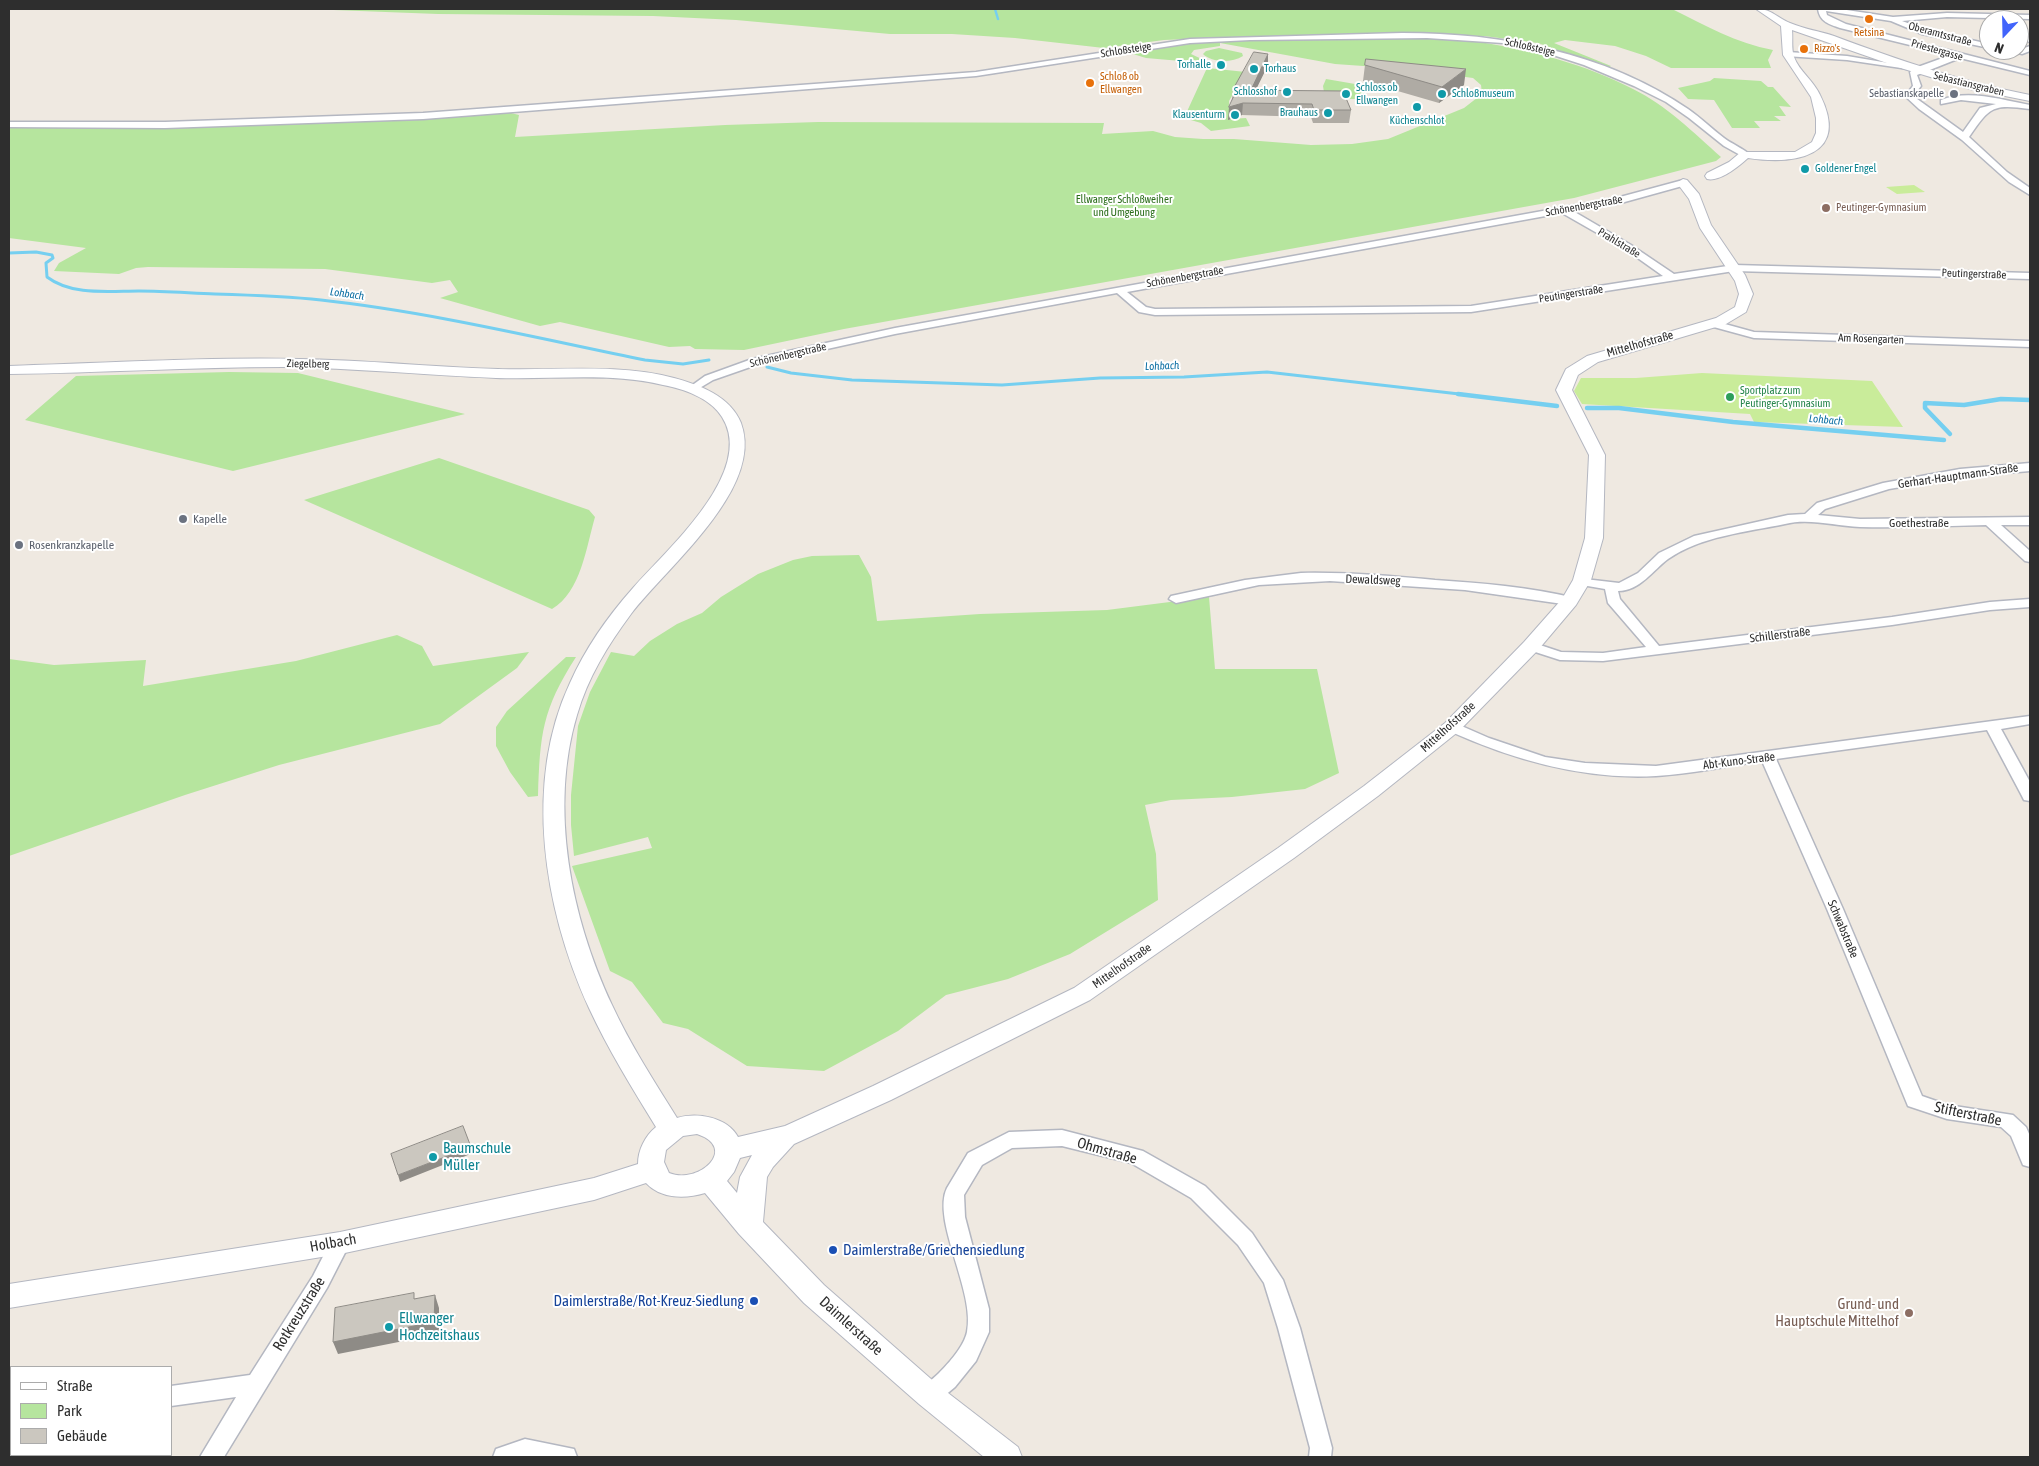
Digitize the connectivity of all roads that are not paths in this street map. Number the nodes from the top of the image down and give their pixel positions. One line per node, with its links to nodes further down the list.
1 (1761, 9): 11 (street, Sebastiansgraben)
2 (1822, 9): 13 (street, Priestergasse)
3 (1827, 9): 6 (street)
4 (1919, 9): 8 (street)
5 (1961, 9): 7 (street)
6 (1865, 12): 10 (street)
7 (1967, 14): 8 (street); 9 (street)
8 (1927, 16): 10 (street)
9 (1979, 16)
10 (1893, 19): 12 (street, Oberamtsstraße)
11 (1786, 25): 15 (street); 18 (street, Sebastiansgraben)
12 (1926, 32): 13 (street, Priestergasse); 14 (street, Oberamtsstraße)
13 (1903, 40): 16 (street, Priestergasse)
14 (1979, 44)
15 (1788, 54): 18 (street, Sebastiansgraben); 28 (street, Schloßsteige)
16 (1957, 56): 18 (street); 19 (street, Priestergasse)
17 (2021, 61): 19 (street)
18 (1913, 69): 21 (street, Sebastiansgraben); 26 (street)
19 (2016, 70): 20 (street, Priestergasse)
20 (2030, 73)
21 (2030, 98)
22 (1944, 102): 23 (street)
23 (2006, 104): 24 (street); 26 (street)
24 (2030, 107)
25 (9, 125): 27 (street, Schloßsteige)
26 (1964, 137): 31 (street)
27 (1745, 154): 28 (street, Schloßsteige); 29 (street)
28 (1772, 158): 29 (street)
29 (1697, 180): 33 (street, Schönenbergstraße); 34 (street, Mittelhofstraße)
30 (2030, 182): 31 (street)
31 (2014, 183): 32 (street)
32 (2030, 192)
33 (1564, 210): 36 (street, Prahlstraße); 37 (street, Schönenbergstraße)
34 (1734, 268): 35 (street, Peutingerstraße); 36 (street, Peutingerstraße); 38 (street, Mittelhofstraße)
35 (2030, 276)
36 (1673, 278): 37 (street, Peutingerstraße)
37 (1118, 289): 41 (street, Schönenbergstraße)
38 (1714, 324): 39 (street, Am Rosengarten); 47 (street, Mittelhofstraße)
39 (2030, 344)
40 (9, 370): 41 (street, Ziegelberg)
41 (693, 389): 60 (street, Ziegelberg)
42 (2030, 467): 43 (street, Gerhart-Hauptmann-Straße)
43 (1808, 518): 45 (street, Goethestraße); 48 (street)
44 (2030, 521): 45 (street, Goethestraße)
45 (1990, 522): 46 (street)
46 (2030, 558)
47 (1581, 581): 48 (street); 50 (street, Mittelhofstraße)
48 (1611, 587): 53 (street)
49 (1176, 600): 50 (street, Dewaldsweg)
50 (1570, 601): 52 (street, Mittelhofstraße)
51 (2030, 603): 53 (street, Schillerstraße)
52 (1531, 646): 53 (street, Schillerstraße); 56 (street, Mittelhofstraße)
53 (1656, 651)
54 (2030, 720): 55 (street, Abt-Kuno-Straße)
55 (1992, 726): 57 (street, Abt-Kuno-Straße); 58 (street)
56 (1452, 727): 57 (street, Abt-Kuno-Straße); 61 (street, Mittelhofstraße)
57 (1768, 758): 59 (street, Schwabstraße)
58 (2030, 796)
59 (1915, 1101): 63 (street, Stifterstraße)
60 (671, 1130): 62 (street); 64 (street)
61 (790, 1135): 62 (street, Mittelhofstraße); 66 (street, Mittelhofstraße)
62 (730, 1150): 65 (street)
63 (2030, 1159)
64 (652, 1170): 65 (street); 67 (street, Holbach)
65 (710, 1180): 66 (street, Daimlerstraße)
66 (749, 1226): 70 (street, Daimlerstraße)
67 (340, 1243): 68 (street, Holbach); 69 (street, Rotkreuzstraße)
68 (9, 1296)
69 (256, 1384): 71 (street); 72 (street, Rotkreuzstraße)
70 (929, 1395): 75 (street, Daimlerstraße); 76 (street, Ohmstraße)
71 (172, 1396)
72 (211, 1457)
73 (504, 1457): 74 (street)
74 (566, 1457)
75 (1007, 1457)
76 (1320, 1457)

